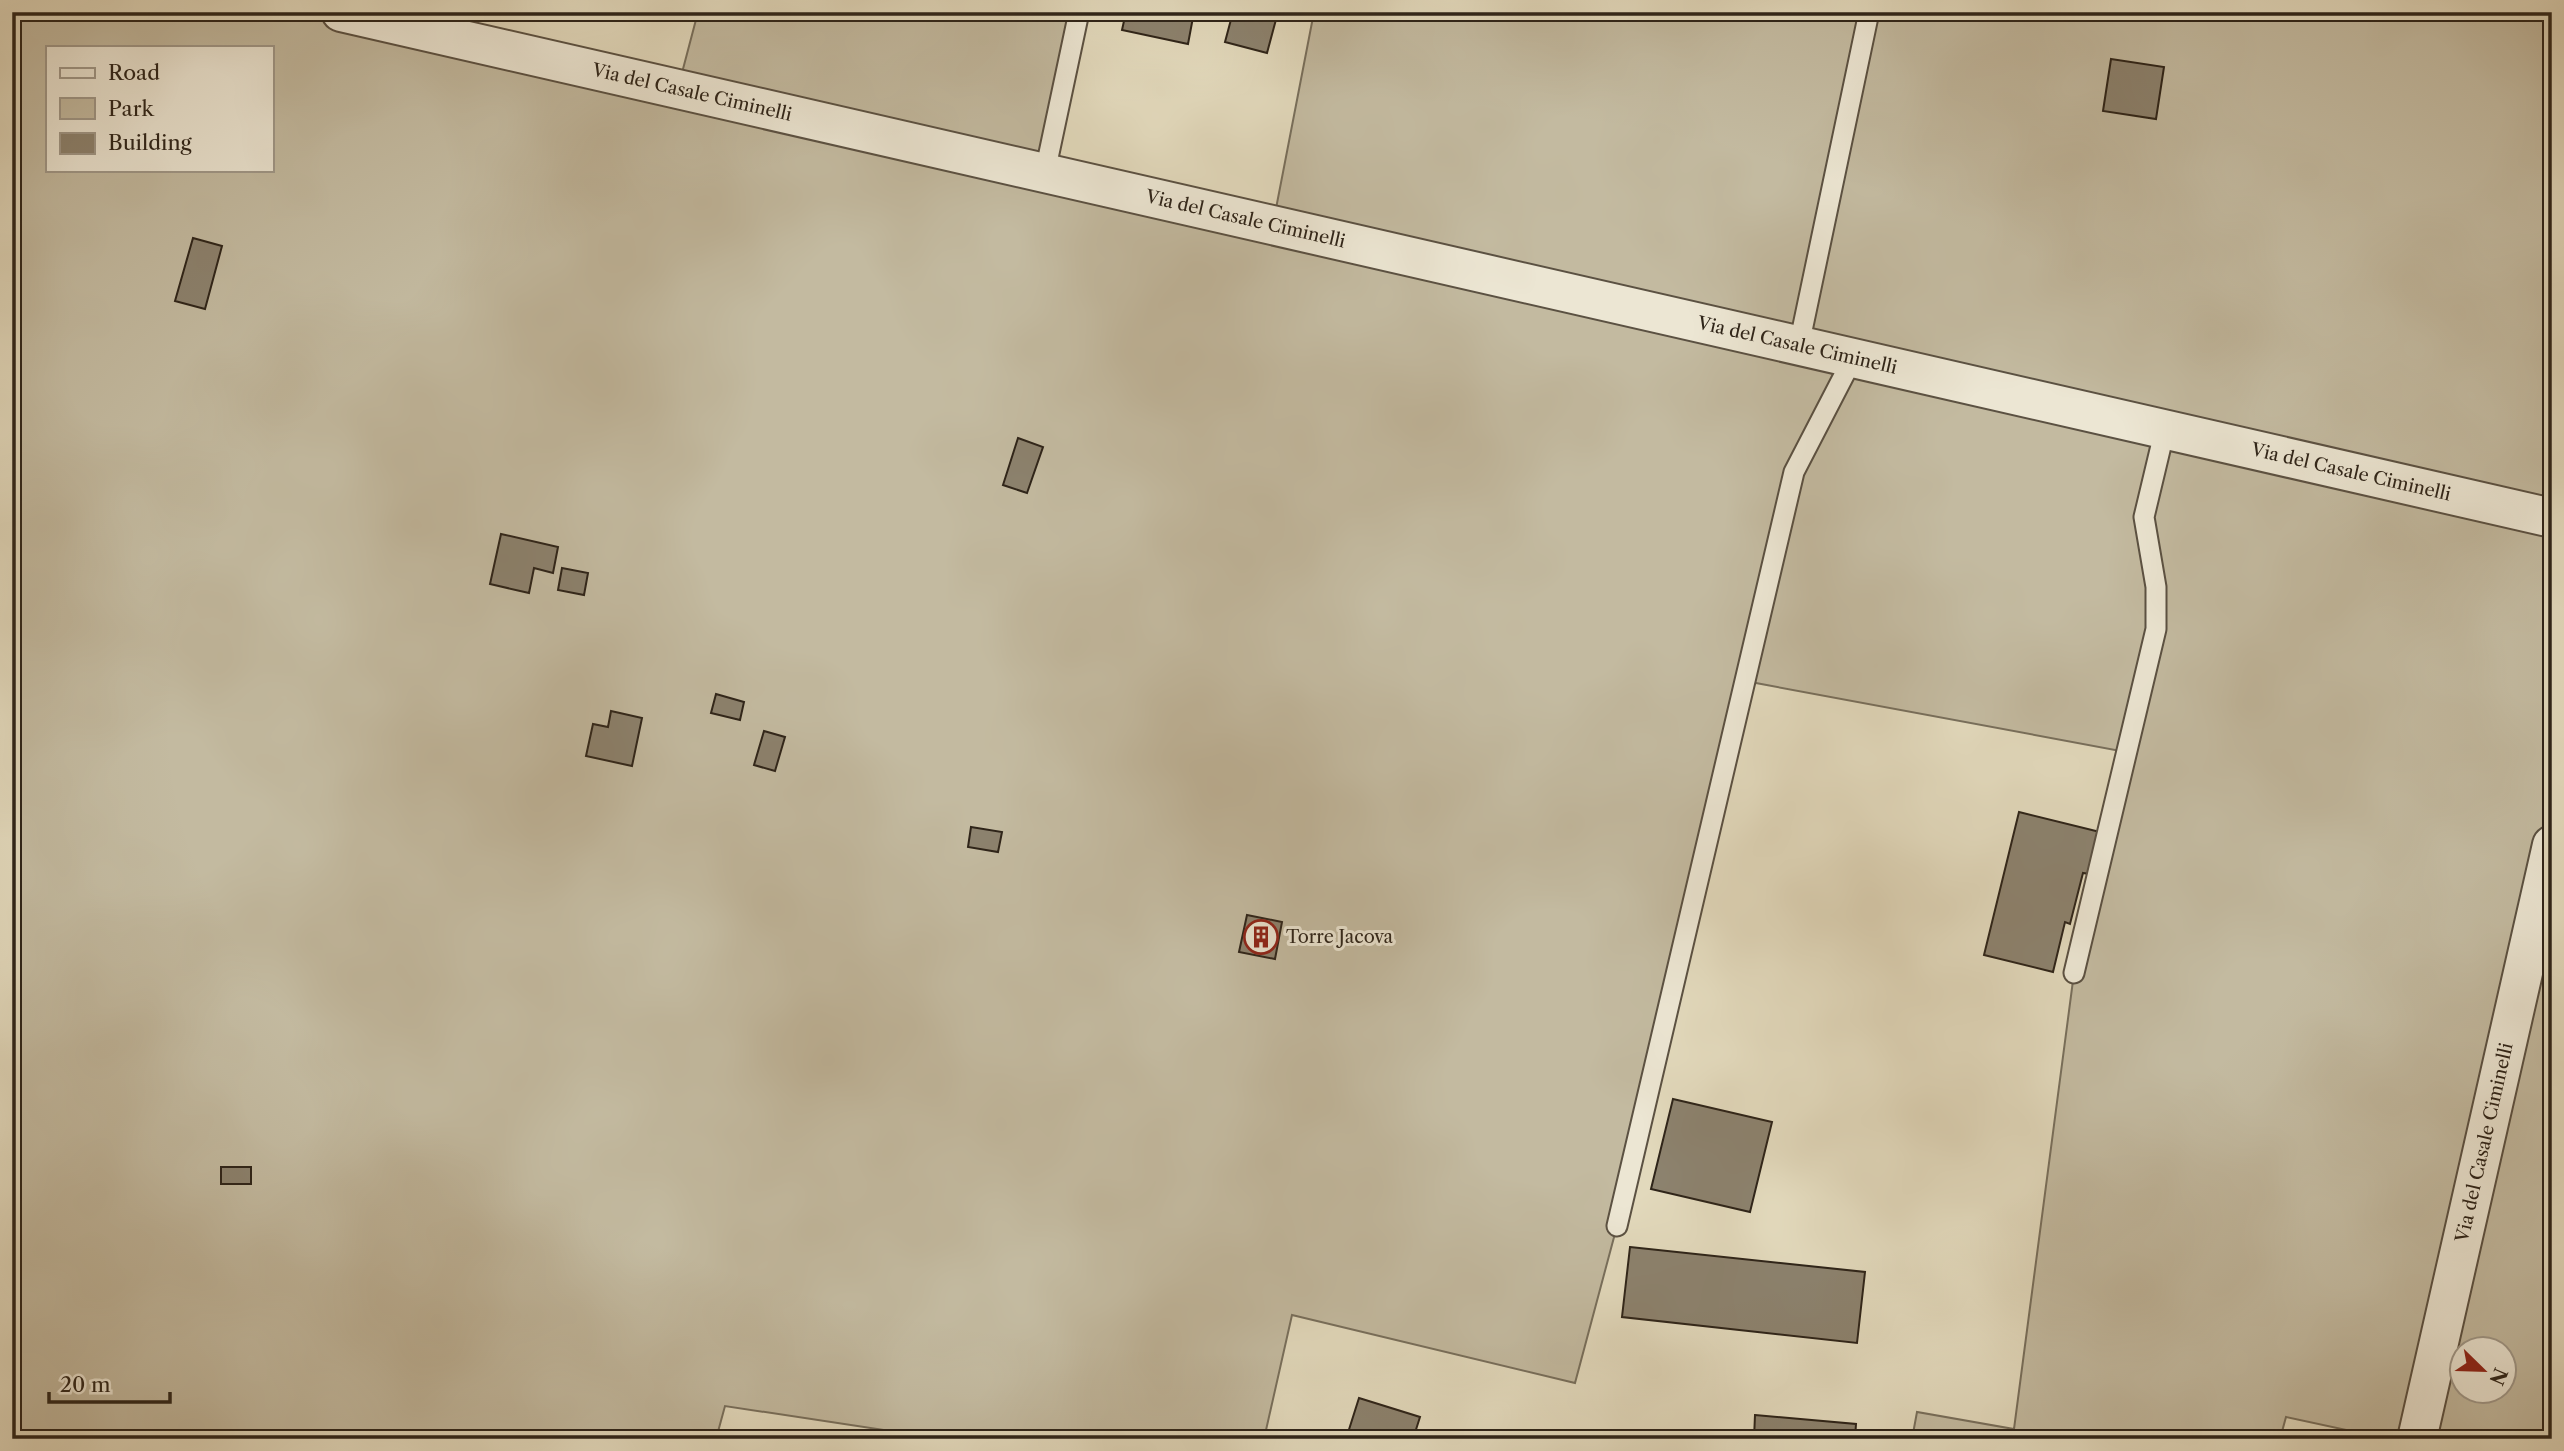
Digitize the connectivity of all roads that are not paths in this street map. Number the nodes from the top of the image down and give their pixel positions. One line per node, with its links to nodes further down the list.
1 (341, 12): 4 (street, Via del Casale Ciminelli)
2 (1079, 12): 5 (lane)
3 (1869, 12): 6 (lane)
4 (440, 23): 5 (street, Via del Casale Ciminelli)
5 (1045, 172): 6 (street, Via del Casale Ciminelli)
6 (1799, 345): 7 (street, Via del Casale Ciminelli)
7 (1853, 358): 8 (street, Via del Casale Ciminelli); 12 (lane)
8 (2165, 429): 9 (street, Via del Casale Ciminelli); 11 (lane)
9 (2552, 518)
10 (2552, 845): 13 (street, Via del Casale Ciminelli)
11 (2074, 974)
12 (1617, 1226)
13 (2417, 1439)

